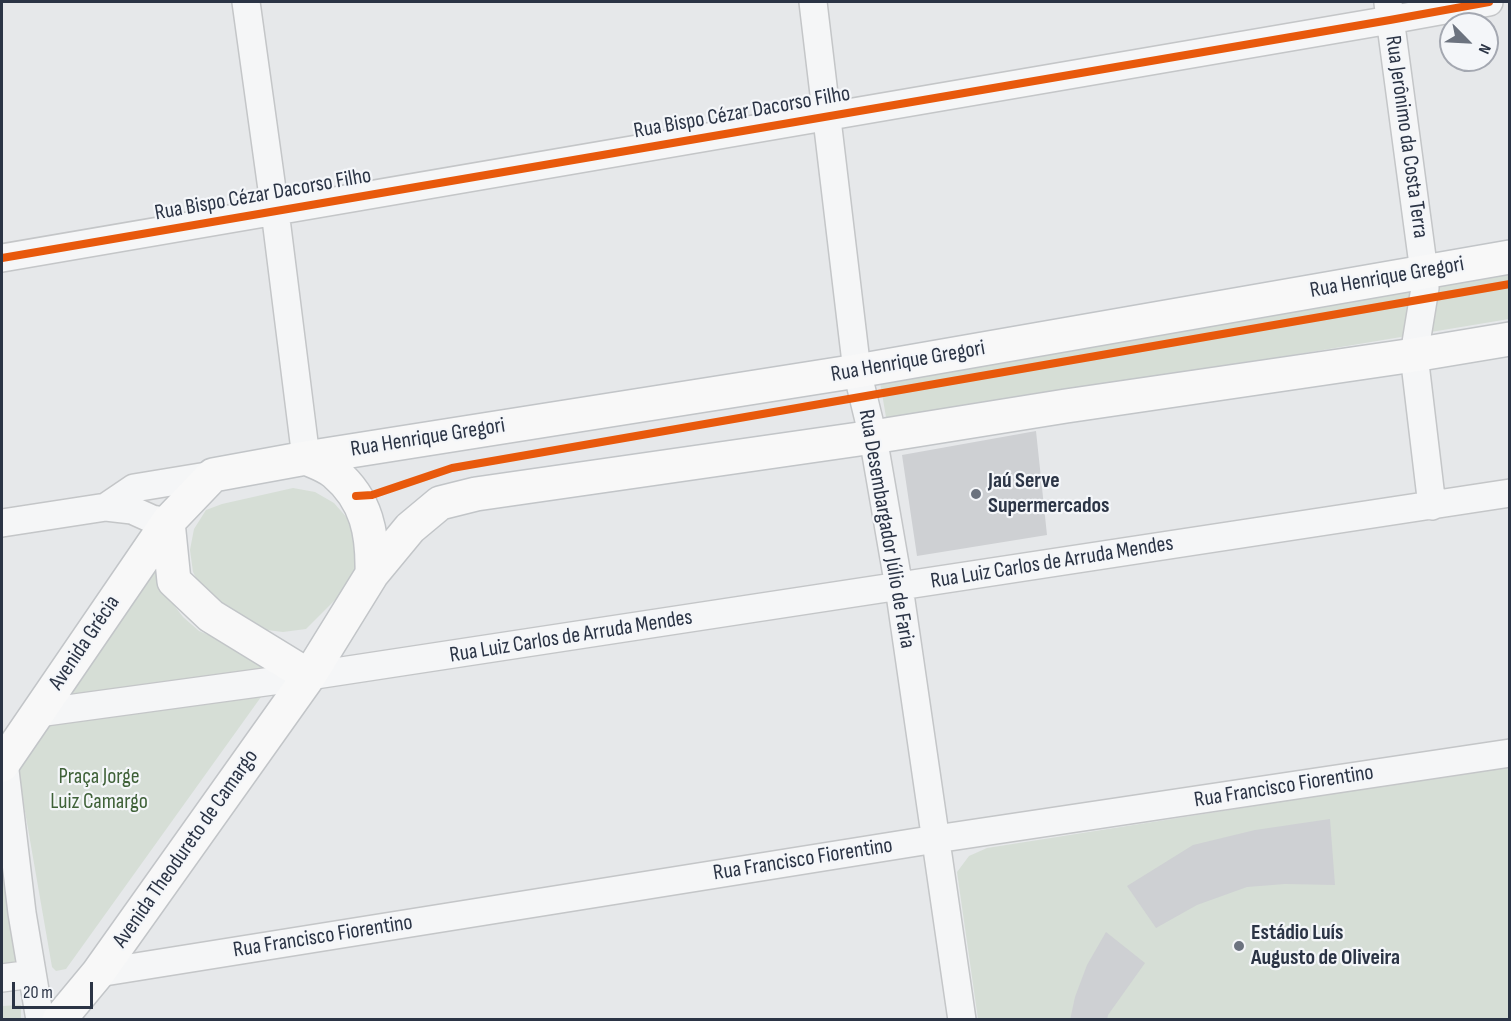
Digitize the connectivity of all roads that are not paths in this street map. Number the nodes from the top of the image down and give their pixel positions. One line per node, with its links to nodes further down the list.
1 (246, 2): 6 (street)
2 (813, 2): 5 (street, Rua Desembargador Júlio de Faria)
3 (1489, 2): 4 (street, Rua Bispo Cézar Dacorso Filho)
4 (1389, 11): 5 (street, Rua Bispo Cézar Dacorso Filho); 9 (street, Rua Jerônimo da Costa Terra)
5 (828, 116): 6 (street, Rua Bispo Cézar Dacorso Filho); 12 (street, Rua Desembargador Júlio de Faria)
6 (275, 211): 8 (street, Rua Bispo Cézar Dacorso Filho); 14 (street)
7 (1509, 257): 9 (main road, Rua Henrique Gregori)
8 (2, 258)
9 (1424, 272): 11 (street, Rua Jerônimo da Costa Terra); 12 (main road, Rua Henrique Gregori)
10 (1509, 339): 11 (main road)
11 (1414, 355): 13 (main road); 17 (street, Rua Jerônimo da Costa Terra)
12 (857, 371): 13 (street, Rua Desembargador Júlio de Faria); 14 (main road, Rua Henrique Gregori)
13 (873, 437): 21 (main road); 22 (street, Rua Desembargador Júlio de Faria)
14 (306, 458): 15 (main road); 21 (main road)
15 (213, 475): 18 (street); 19 (main road)
16 (1509, 493): 17 (street, Rua Luiz Carlos de Arruda Mendes)
17 (1431, 506): 22 (street, Rua Luiz Carlos de Arruda Mendes)
18 (106, 507): 19 (street); 20 (street)
19 (168, 522): 23 (main road); 24 (main road, Avenida Grécia)
20 (2, 523)
21 (372, 574): 23 (main road)
22 (898, 587): 23 (street, Rua Luiz Carlos de Arruda Mendes); 27 (street, Rua Desembargador Júlio de Faria)
23 (309, 676): 24 (street, Rua Luiz Carlos de Arruda Mendes); 28 (main road, Avenida Theodureto de Camargo)
24 (38, 713): 26 (main road, Avenida Grécia)
25 (1509, 753): 27 (street, Rua Francisco Fiorentino)
26 (3, 763): 29 (street)
27 (936, 839): 28 (street, Rua Francisco Fiorentino); 33 (street, Rua Desembargador Júlio de Faria)
28 (98, 973): 32 (main road, Avenida Theodureto de Camargo)
29 (32, 974): 30 (street); 31 (street)
30 (2, 978)
31 (40, 1020)
32 (59, 1020)
33 (962, 1020)

